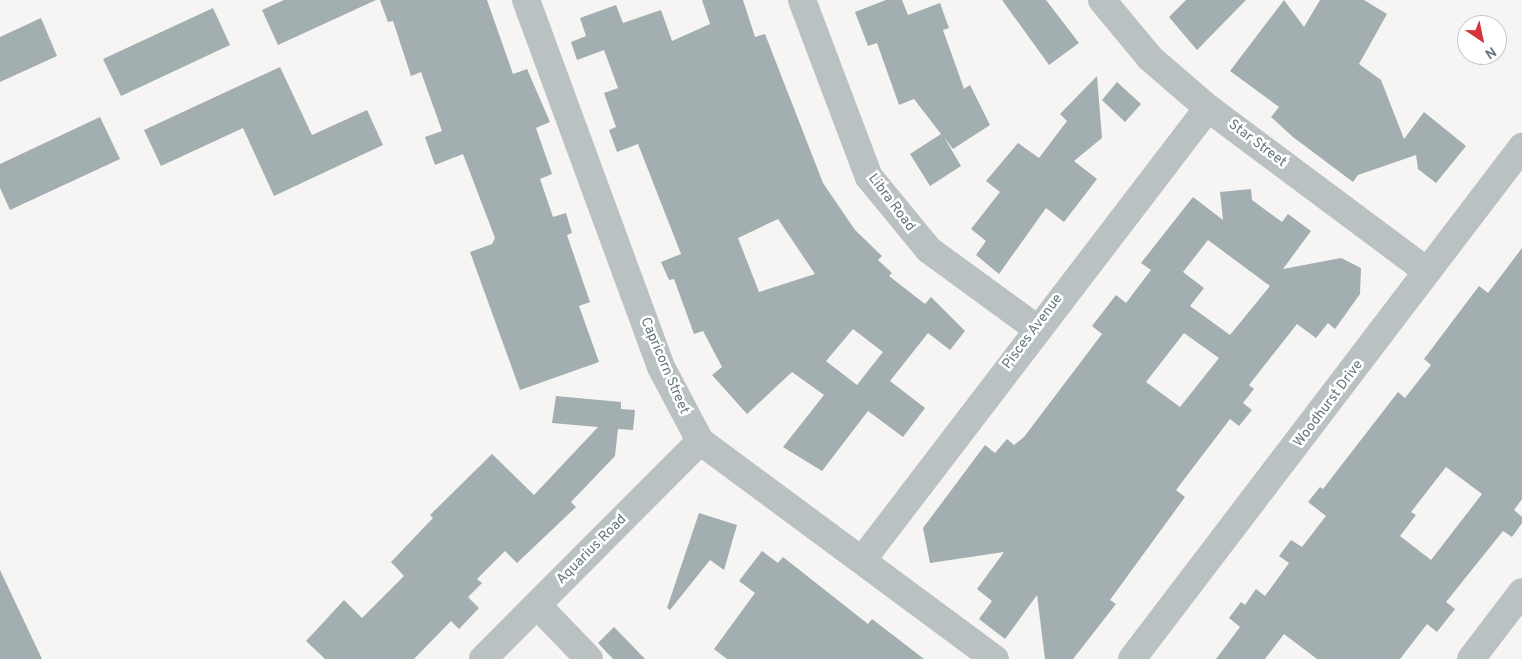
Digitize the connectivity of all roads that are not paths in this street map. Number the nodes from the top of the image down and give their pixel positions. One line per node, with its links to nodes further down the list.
1 (526, 0): 8 (street, Capricorn Street)
2 (802, 0): 7 (street, Libra Road)
3 (1102, 0): 4 (street, Star Street)
4 (1208, 108): 6 (street, Star Street); 7 (street, Pisces Avenue)
5 (1522, 146): 6 (street, Woodhurst Drive)
6 (1427, 271): 15 (street, Woodhurst Drive)
7 (1036, 328): 9 (street, Pisces Avenue)
8 (700, 441): 9 (street, Capricorn Street); 11 (street, Aquarius Road)
9 (863, 559): 14 (street, Capricorn Street)
10 (1522, 592): 16 (street)
11 (537, 605): 12 (street, Aquarius Road); 13 (street)
12 (483, 659)
13 (589, 659)
14 (995, 659)
15 (1132, 659)
16 (1471, 659)

